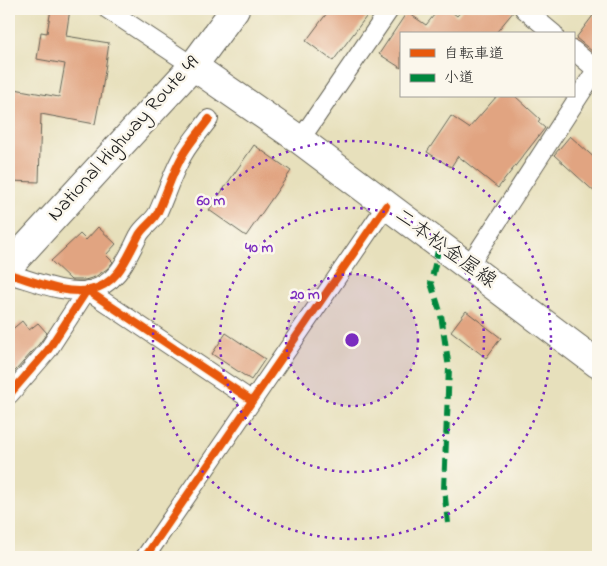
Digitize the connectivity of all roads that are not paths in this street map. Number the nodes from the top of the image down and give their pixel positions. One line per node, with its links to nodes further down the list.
1 (107, 9): 7 (street)
2 (235, 9): 7 (main road, National Highway Route 49)
3 (390, 9): 10 (street)
4 (524, 9): 5 (street)
5 (552, 32)
6 (574, 51): 8 (street)
7 (193, 66): 10 (main road, 二本松金屋線); 12 (main road, National Highway Route 49)
8 (598, 69): 13 (street)
9 (209, 119): 15 (street)
10 (300, 140): 11 (main road, 二本松金屋線)
11 (386, 206): 13 (main road, 二本松金屋線); 18 (street)
12 (9, 266)
13 (468, 267): 16 (main road, 二本松金屋線)
14 (9, 274): 15 (street)
15 (87, 290): 17 (street); 18 (street)
16 (598, 364)
17 (9, 395)
18 (251, 400): 19 (street)
19 (145, 557)

